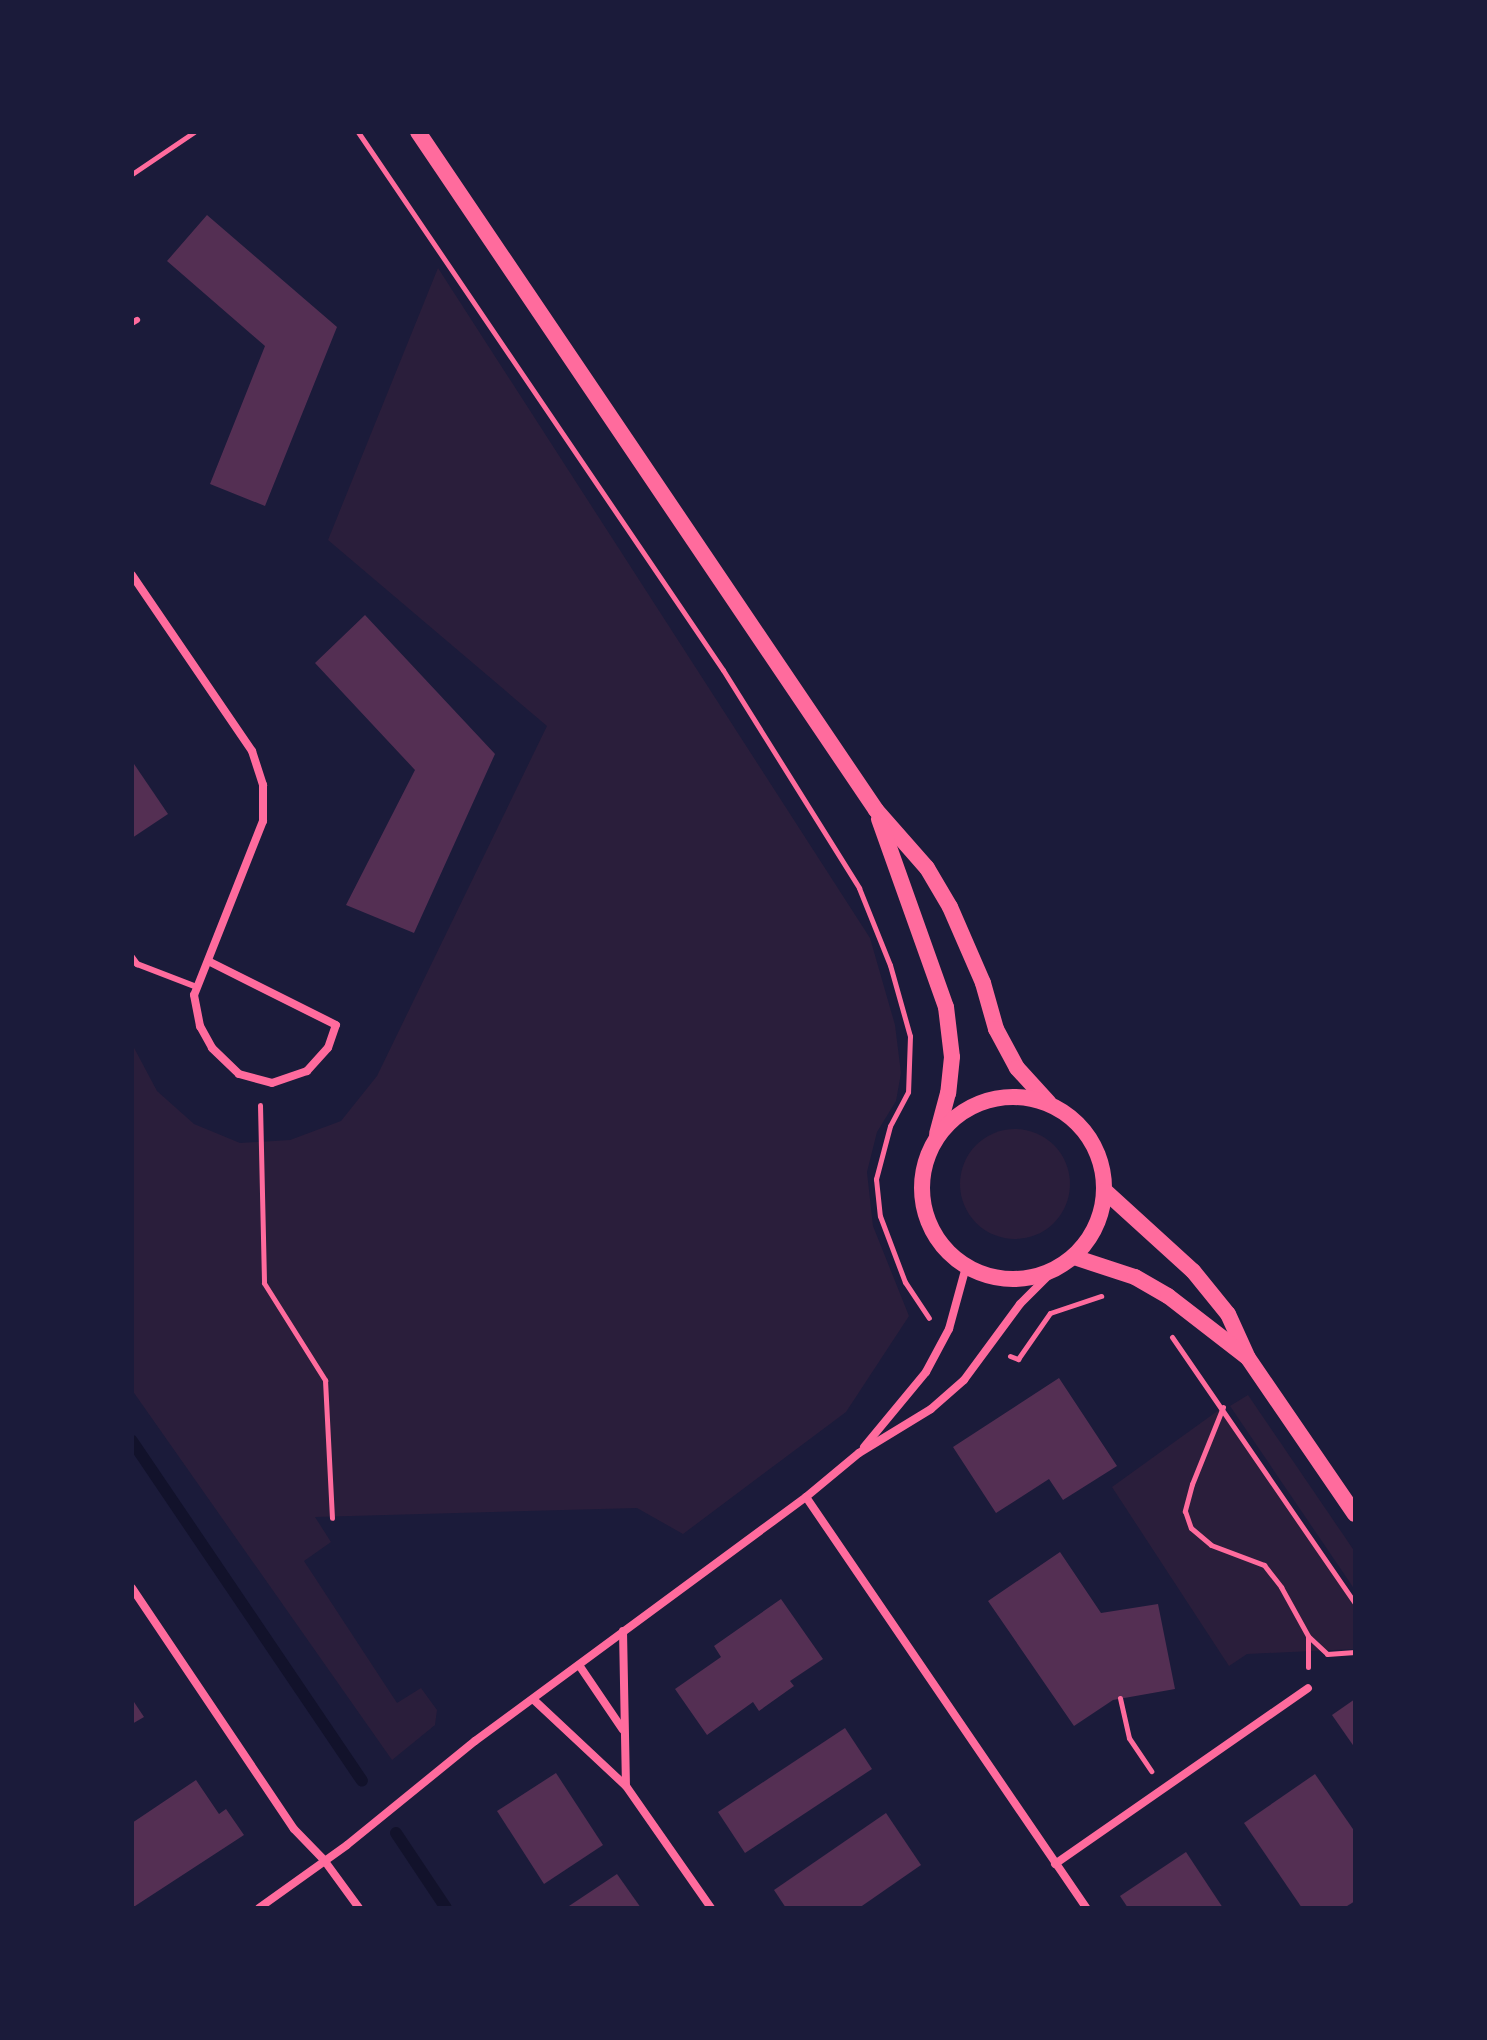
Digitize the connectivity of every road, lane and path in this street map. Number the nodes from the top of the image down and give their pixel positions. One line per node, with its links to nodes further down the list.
1 (194, 132): 4 (path)
2 (358, 132): 18 (path)
3 (418, 132): 6 (main road)
4 (132, 174)
5 (132, 575): 8 (street)
6 (876, 810): 11 (main road); 12 (main road)
7 (132, 957): 9 (lane)
8 (208, 961): 9 (street); 10 (street)
9 (197, 987): 10 (street)
10 (260, 1080): 26 (path)
11 (1049, 1103): 12 (main road); 13 (main road)
12 (936, 1137): 15 (main road)
13 (1105, 1191): 14 (main road); 20 (main road)
14 (1074, 1257): 16 (main road); 20 (main road)
15 (966, 1267): 16 (main road); 23 (street)
16 (1052, 1272): 23 (street)
17 (1104, 1295): 21 (path)
18 (933, 1322)
19 (1168, 1332): 22 (path)
20 (1248, 1358): 25 (main road)
21 (1018, 1359)
22 (1223, 1407): 28 (path); 30 (path)
23 (859, 1453): 24 (street)
24 (806, 1497): 29 (street); 39 (street)
25 (1355, 1514)
26 (332, 1518)
27 (132, 1588): 38 (street)
28 (1355, 1603)
29 (623, 1631): 31 (street); 35 (street)
30 (1355, 1652)
31 (579, 1665): 34 (street); 35 (street)
32 (1308, 1688): 37 (street)
33 (1120, 1698): 37 (path)
34 (534, 1700): 36 (street); 38 (street)
35 (623, 1730): 36 (street)
36 (626, 1786): 42 (street)
37 (1163, 1788): 39 (street)
38 (324, 1860): 40 (street); 41 (street)
39 (1055, 1864): 43 (street)
40 (259, 1908)
41 (359, 1908)
42 (711, 1908)
43 (1086, 1908)

